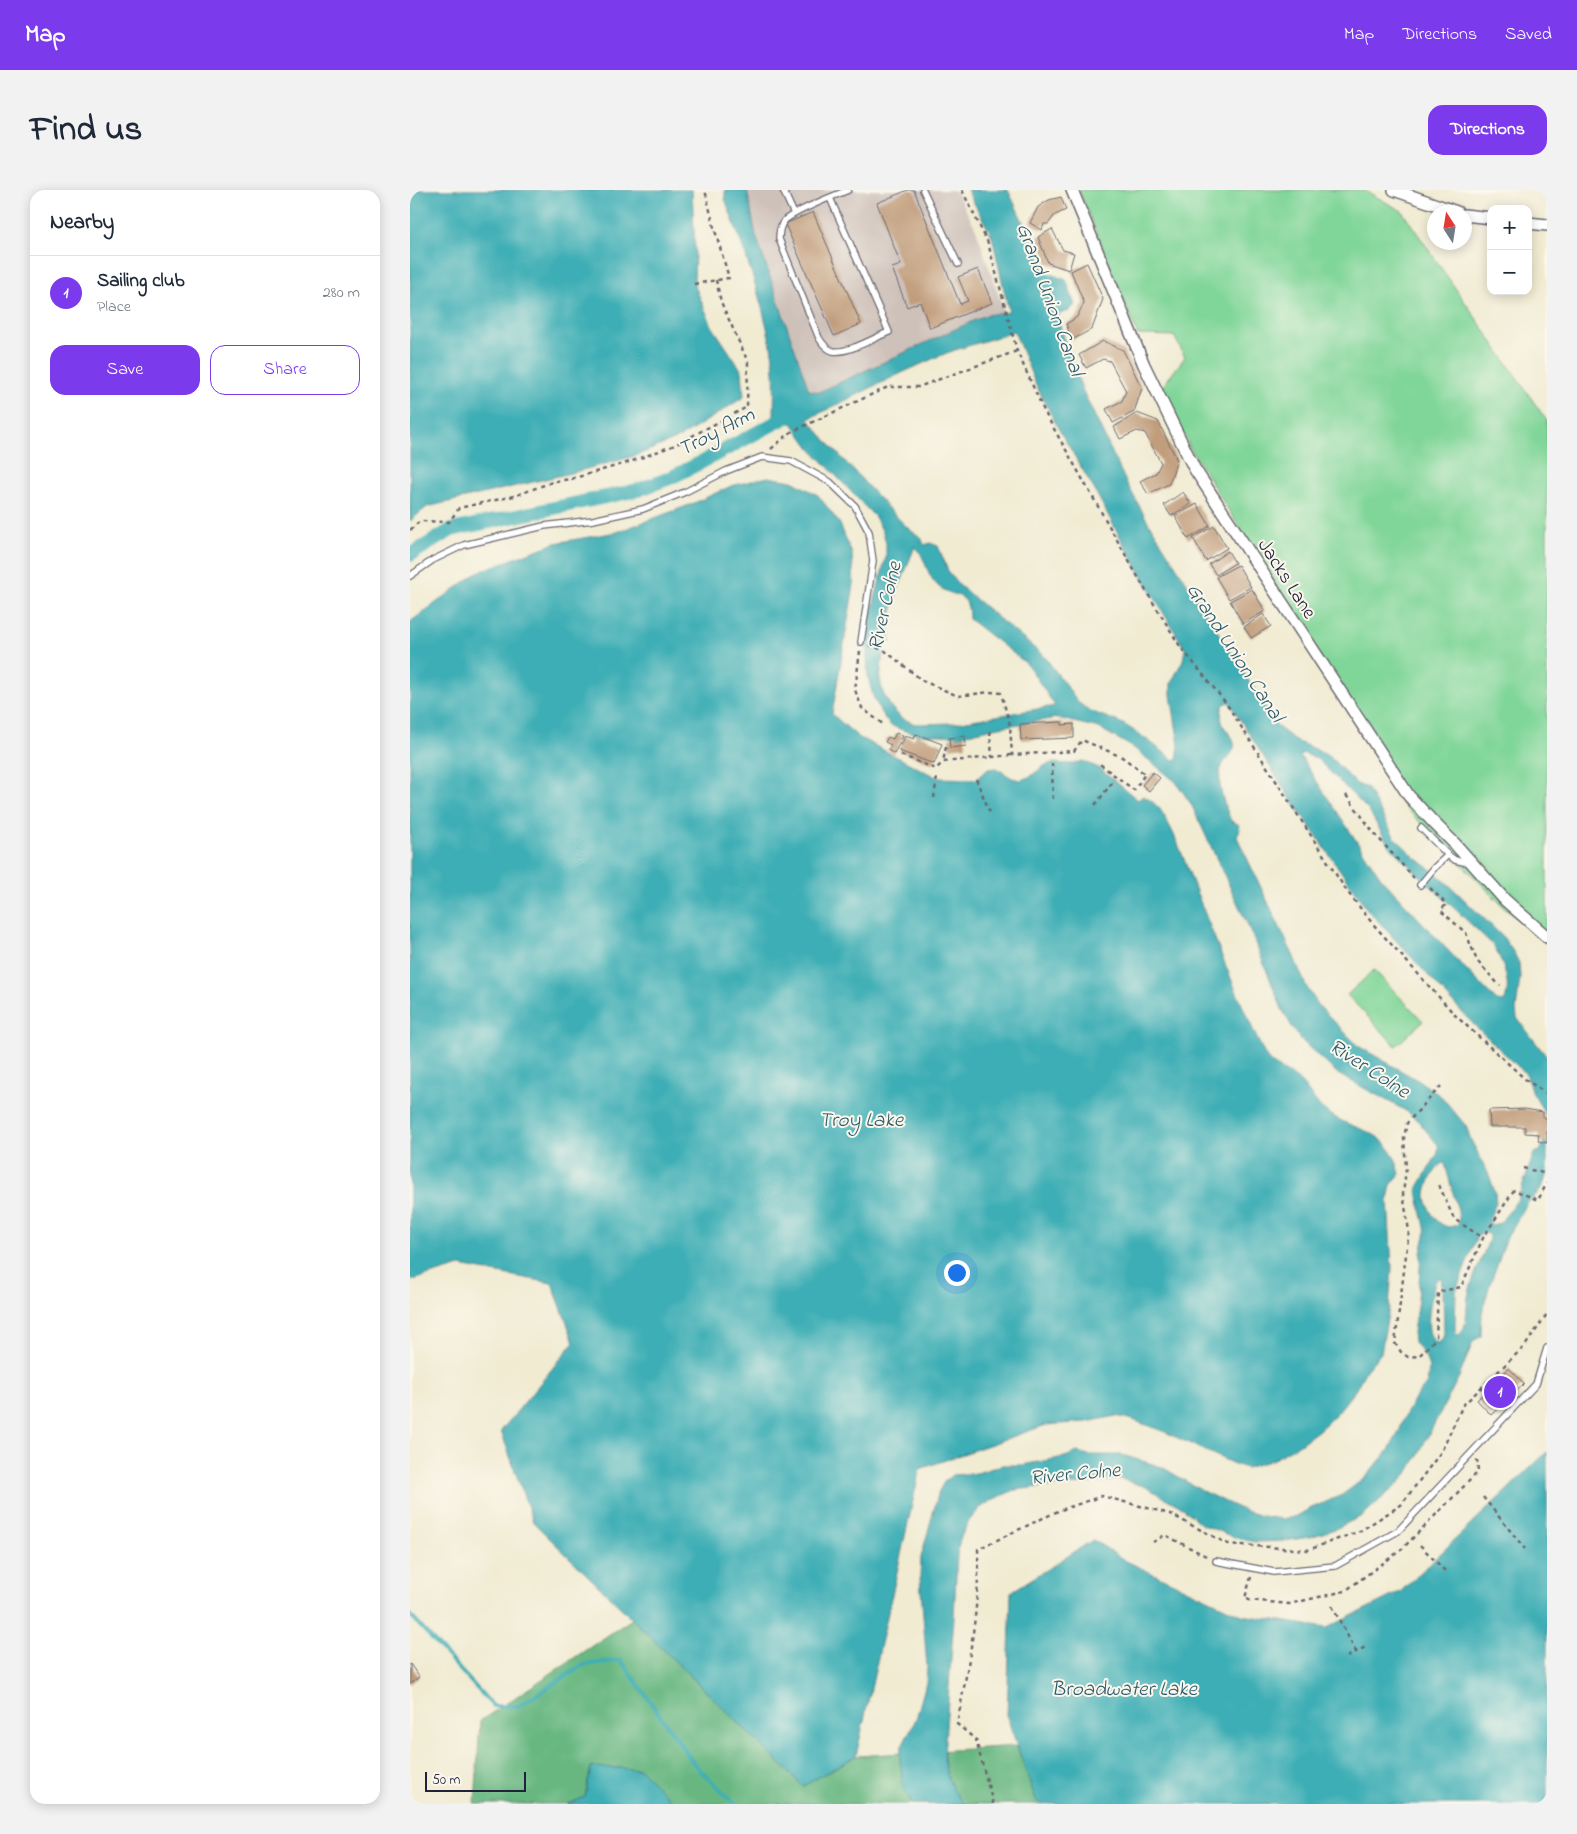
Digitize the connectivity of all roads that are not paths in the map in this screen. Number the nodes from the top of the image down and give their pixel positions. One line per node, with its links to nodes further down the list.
1 (783, 190): 8 (lane)
2 (848, 190): 6 (lane)
3 (923, 190): 13 (lane)
4 (1072, 190): 18 (street, Jacks Lane)
5 (1394, 190): 7 (street)
6 (830, 198): 8 (lane); 8 (lane)
7 (1437, 205)
8 (794, 214)
9 (1472, 216): 10 (street)
10 (1487, 218)
11 (1532, 223): 12 (street)
12 (1547, 225)
13 (958, 264)
14 (410, 576): 15 (lane)
15 (864, 643)
16 (1421, 828): 17 (lane)
17 (1448, 855): 18 (lane); 19 (lane)
18 (1469, 858): 20 (street, Jacks Lane)
19 (1422, 882)
20 (1547, 937)
21 (1547, 1348): 22 (lane)
22 (1216, 1561)

